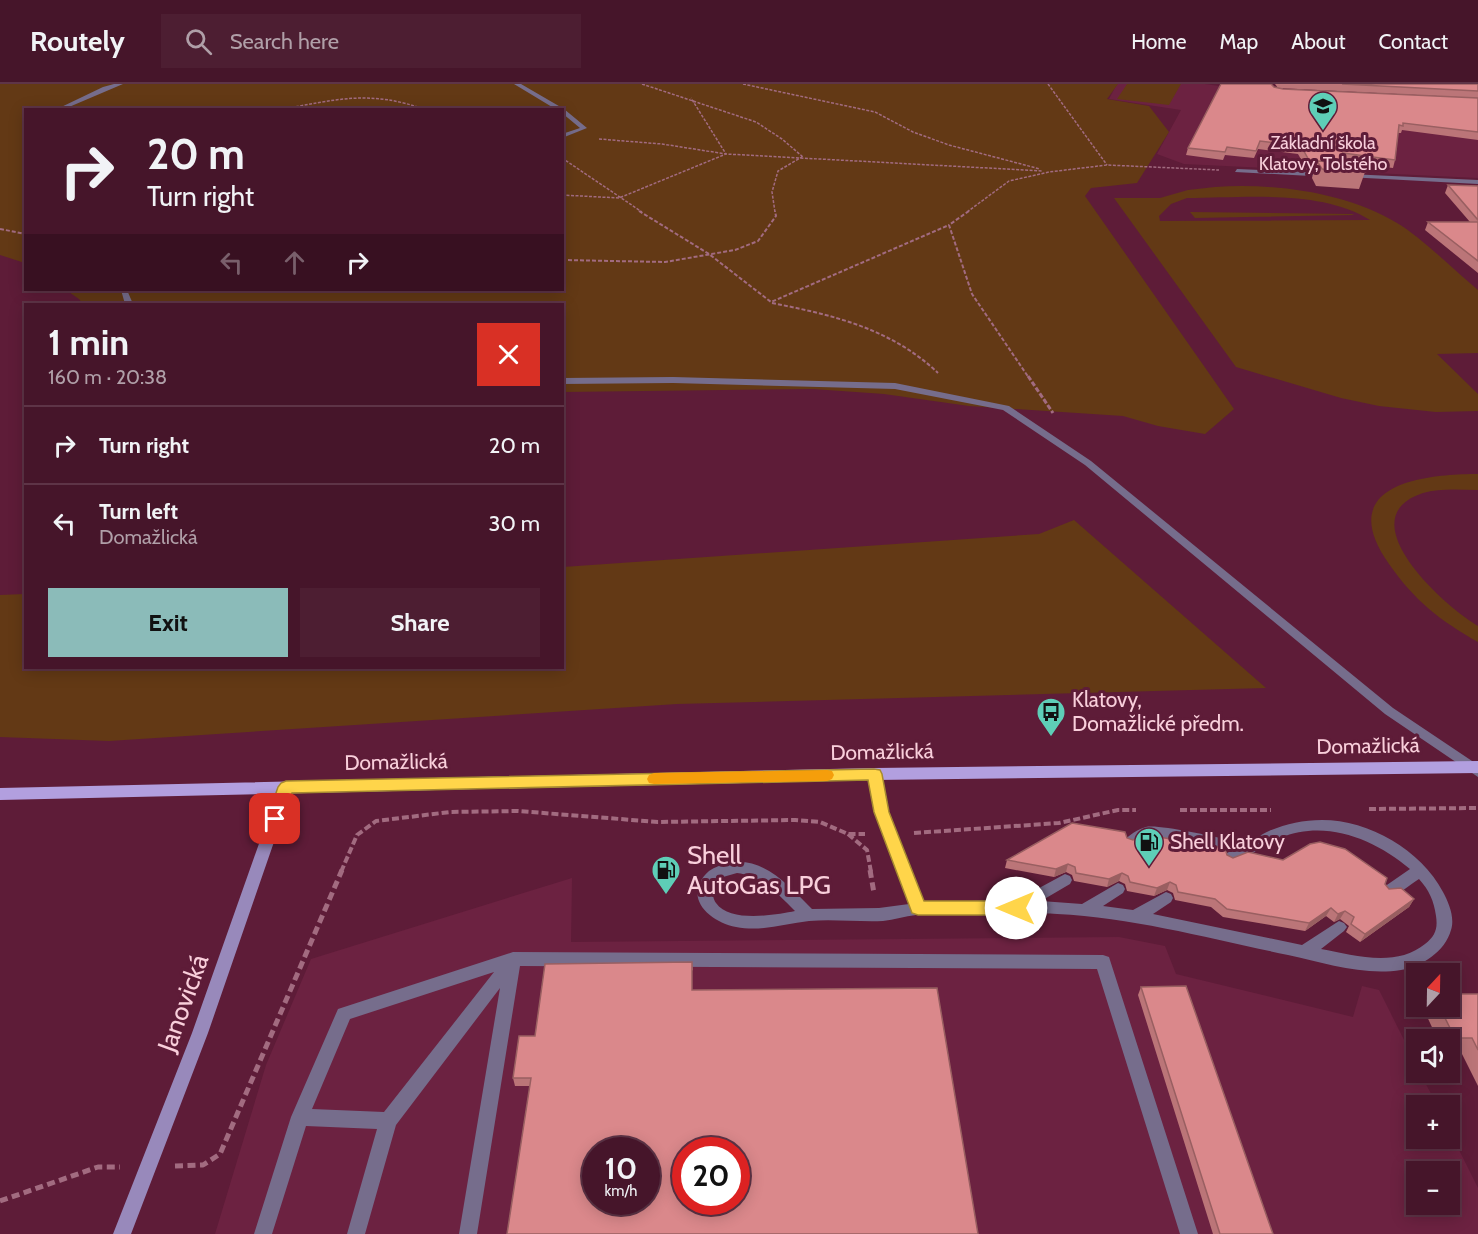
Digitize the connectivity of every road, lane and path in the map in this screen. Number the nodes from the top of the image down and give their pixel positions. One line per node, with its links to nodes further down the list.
1 (120, 84): 7 (street)
2 (517, 84): 10 (street)
3 (642, 84): 6 (path)
4 (743, 84): 18 (path)
5 (1048, 84): 16 (path)
6 (690, 98): 13 (path); 14 (path)
7 (61, 108)
8 (288, 108): 9 (path)
9 (419, 108)
10 (559, 108)
11 (564, 112): 12 (street)
12 (565, 136): 13 (path)
13 (726, 153): 14 (path); 23 (path)
14 (803, 157): 18 (path); 27 (path)
15 (564, 159): 23 (path)
16 (1107, 165): 17 (path); 18 (path)
17 (1237, 171): 19 (street)
18 (1049, 172): 24 (path)
19 (1332, 175)
20 (1344, 176): 21 (street)
21 (1478, 182)
22 (564, 195): 23 (path)
23 (619, 198): 27 (path)
24 (949, 225): 29 (path); 32 (path)
25 (0, 229): 26 (path)
26 (24, 234)
27 (709, 254): 28 (path); 29 (path)
28 (564, 260)
29 (771, 303): 31 (path)
30 (564, 381): 31 (street)
31 (961, 399): 33 (street)
32 (1055, 416)
33 (1476, 769): 34 (main road, Domažlická)
34 (874, 774): 35 (main road, Domažlická); 48 (street)
35 (286, 787): 36 (main road, Domažlická); 59 (main road, Janovická)
36 (0, 794)
37 (848, 834): 51 (path)
38 (1201, 840): 39 (street); 40 (street); 41 (street)
39 (1131, 841)
40 (1248, 848): 42 (street); 43 (street)
41 (1184, 850)
42 (1230, 858)
43 (1420, 870): 46 (street); 55 (street)
44 (1065, 880): 49 (street)
45 (1118, 889): 50 (street)
46 (1389, 891)
47 (1166, 898): 53 (street)
48 (918, 908): 49 (street); 51 (street)
49 (1016, 908): 50 (street)
50 (1084, 910): 53 (street)
51 (877, 914): 52 (street)
52 (809, 915): 52 (street)
53 (1135, 917): 55 (street)
54 (1340, 927): 55 (street)
55 (1304, 952)
56 (513, 959): 57 (street); 58 (street); 64 (street); 65 (street)
57 (300, 1117): 58 (street); 62 (street)
58 (388, 1121): 63 (street)
59 (148, 1168): 60 (path); 61 (main road, Janovická)
60 (0, 1201)
61 (122, 1234)
62 (262, 1234)
63 (356, 1234)
64 (468, 1234)
65 (1189, 1234)

